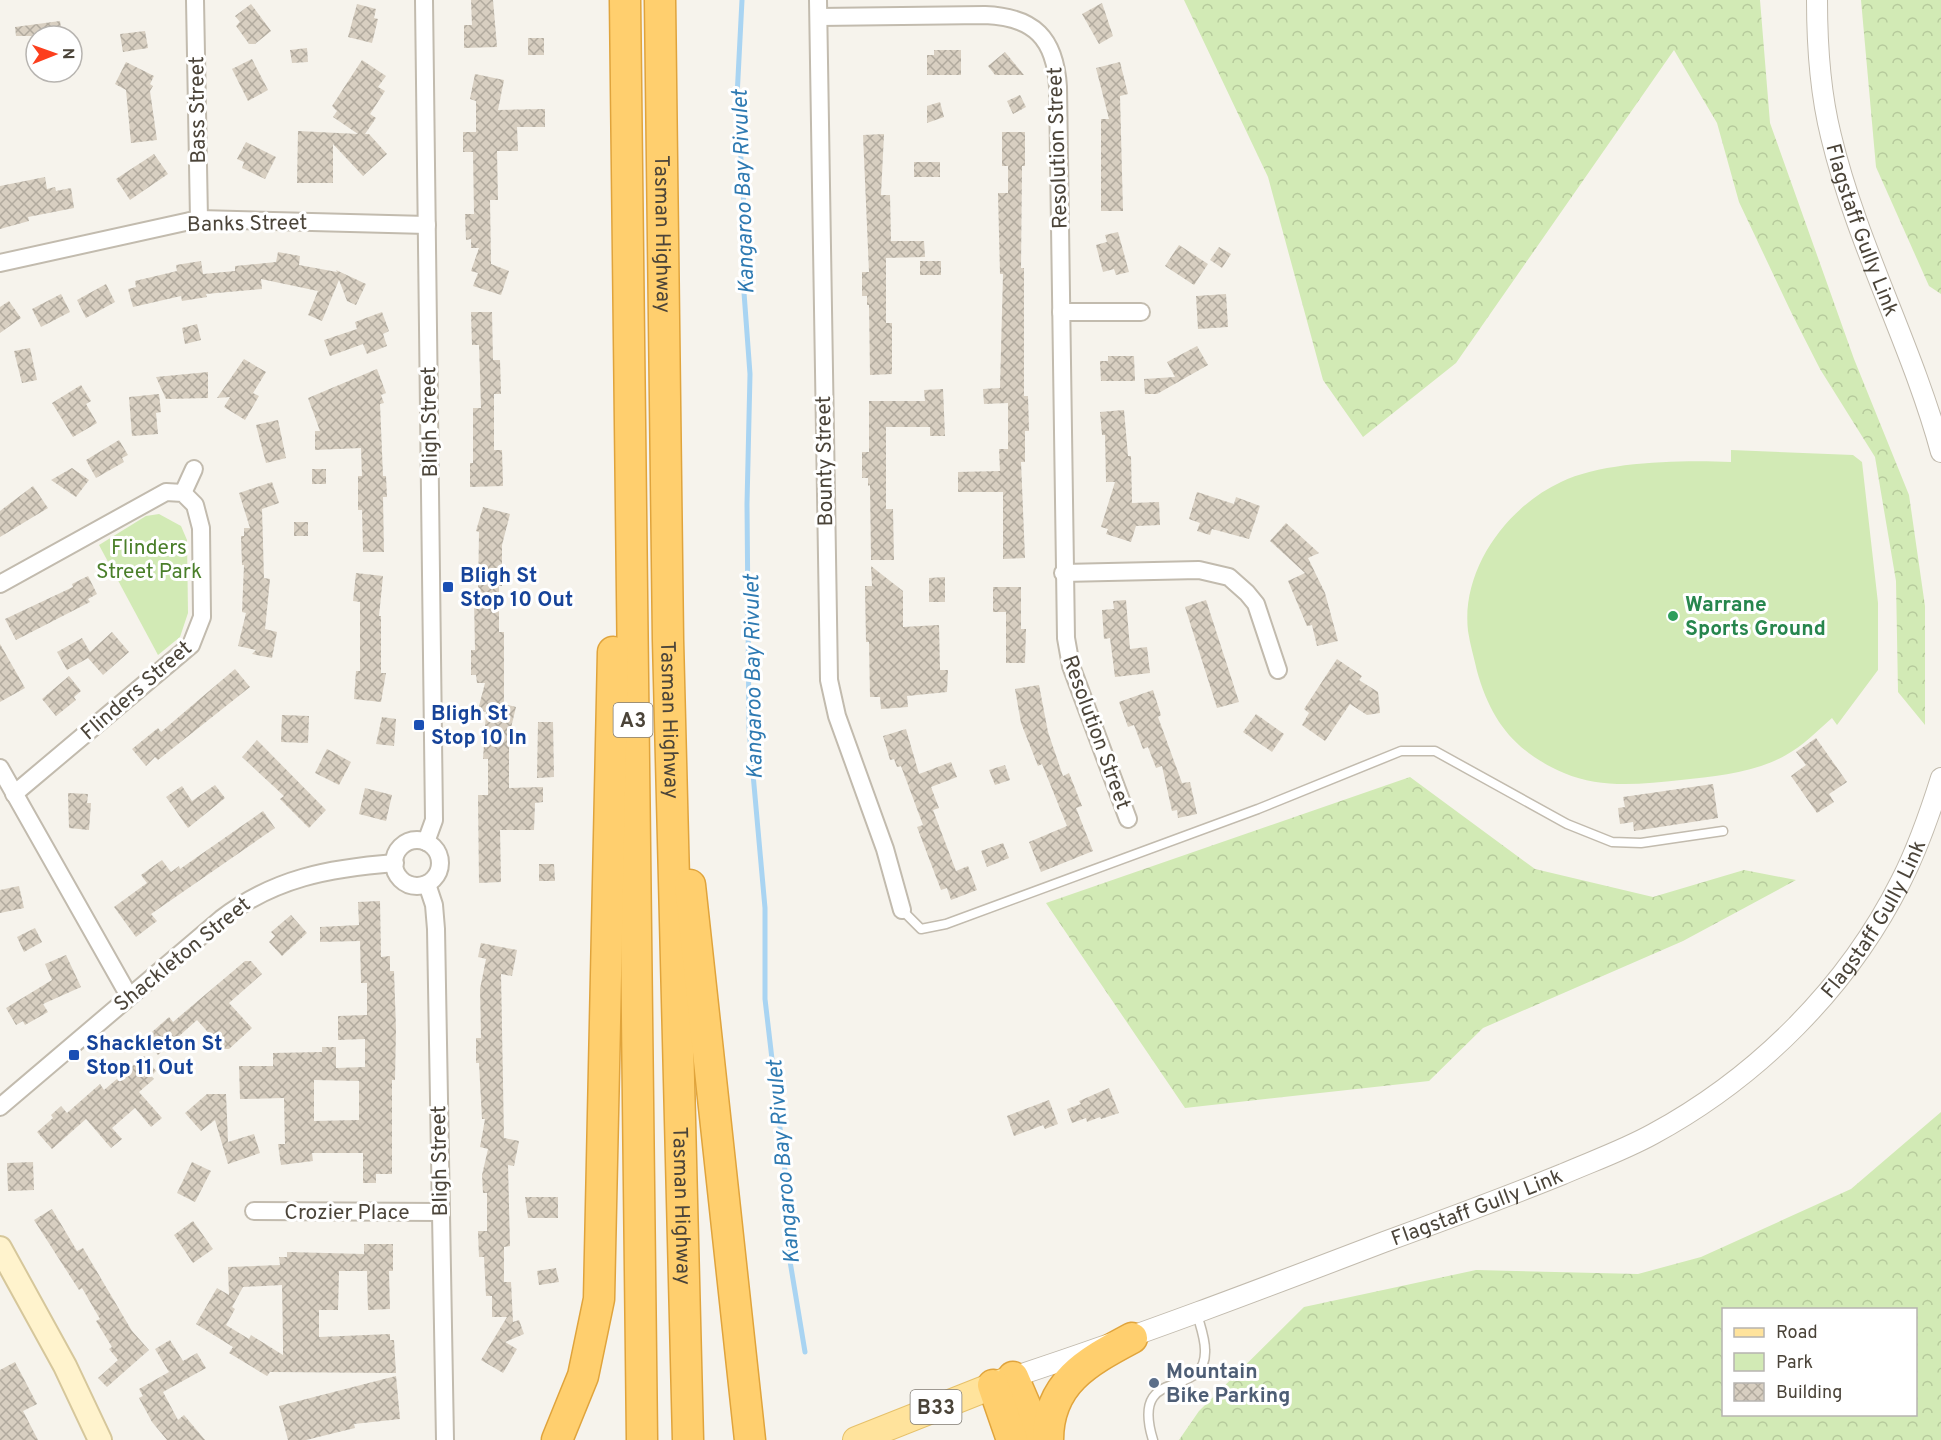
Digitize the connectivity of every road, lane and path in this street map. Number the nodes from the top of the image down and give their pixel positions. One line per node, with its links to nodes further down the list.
1 (195, 0): 8 (street, Bass Street)
2 (424, 0): 9 (street, Bligh Street)
3 (625, 0): 7 (highway, Tasman Highway / A3)
4 (660, 0): 18 (highway, Tasman Highway / A3)
5 (1817, 0): 13 (street, Flagstaff Gully Link)
6 (818, 8): 11 (street, Resolution Street); 28 (street, Bounty Street)
7 (626, 163): 39 (highway); 40 (highway, Tasman Highway / A3)
8 (199, 219): 9 (street, Banks Street); 10 (street, Banks Street)
9 (427, 225): 25 (street, Bligh Street)
10 (0, 263)
11 (1061, 312): 12 (street); 16 (street, Resolution Street)
12 (1141, 312)
13 (1941, 452)
14 (194, 469): 15 (street)
15 (183, 493): 17 (street); 22 (street, Flinders Street)
16 (1063, 573): 19 (street); 23 (street, Resolution Street)
17 (0, 584)
18 (668, 640): 41 (highway, Tasman Highway / A3); 42 (highway)
19 (1278, 670)
20 (0, 768): 22 (street)
21 (1941, 778): 34 (street, Flagstaff Gully Link)
22 (14, 794): 29 (street)
23 (1128, 819)
24 (1723, 831): 28 (lane)
25 (426, 842): 26 (street); 27 (street)
26 (395, 862): 27 (street); 29 (street, Shackleton Street)
27 (427, 884): 32 (street, Bligh Street)
28 (902, 910)
29 (129, 996): 30 (street, Shackleton Street)
30 (0, 1107)
31 (254, 1211): 32 (street, Crozier Place)
32 (440, 1212): 38 (street, Bligh Street)
33 (0, 1248): 37 (main road)
34 (1197, 1313): 35 (street, Flagstaff Gully Link); 47 (lane)
35 (1132, 1338): 36 (street, Flagstaff Gully Link); 46 (highway)
36 (1003, 1381): 43 (main road, Flagstaff Gully Link / B33); 44 (highway); 45 (highway)
37 (99, 1440)
38 (445, 1440)
39 (557, 1440)
40 (642, 1440)
41 (688, 1440)
42 (750, 1440)
43 (856, 1440)
44 (1012, 1440)
45 (1040, 1440)
46 (1048, 1440)
47 (1153, 1440)

